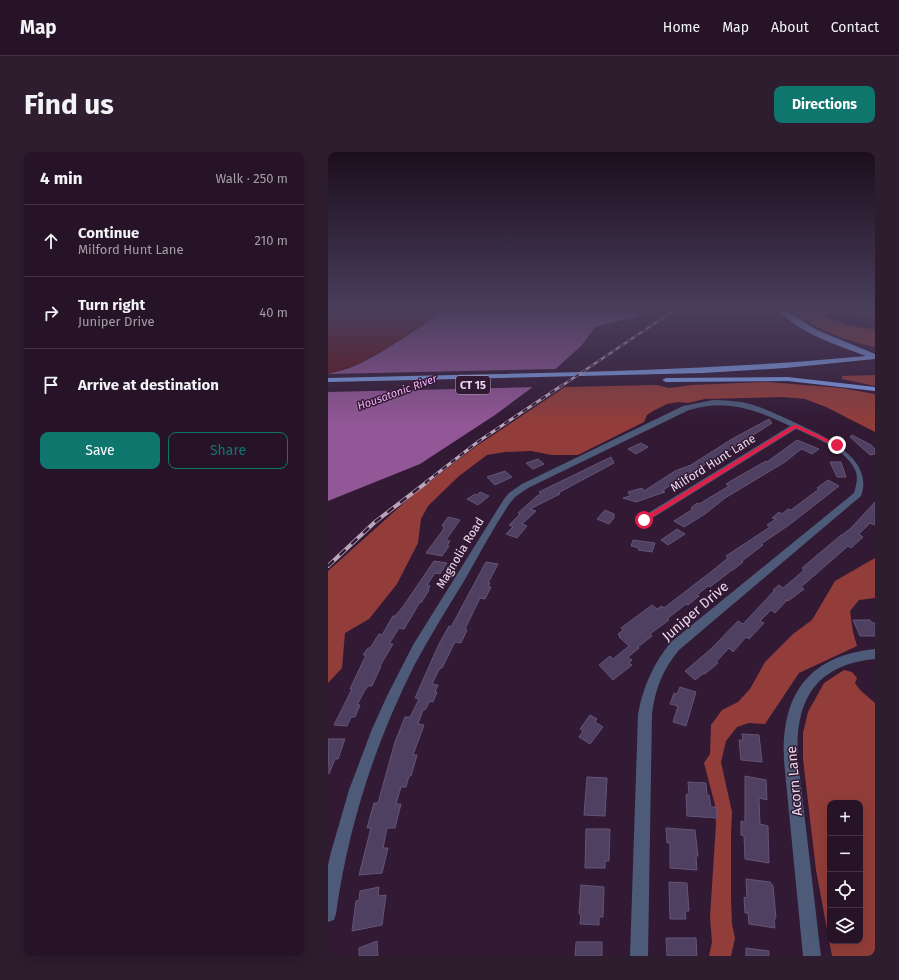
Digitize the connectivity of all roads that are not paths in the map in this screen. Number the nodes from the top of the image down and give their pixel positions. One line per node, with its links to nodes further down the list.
1 (856, 349): 3 (highway)
2 (858, 349): 3 (highway)
3 (874, 356): 5 (highway, CT 15)
4 (875, 365): 6 (highway, CT 15)
5 (328, 380)
6 (666, 380): 7 (highway, CT 15); 8 (highway)
7 (328, 388)
8 (875, 389)
9 (795, 426): 10 (street, Milford Hunt Lane); 12 (street, Magnolia Road); 13 (street, Juniper Drive)
10 (644, 520)
11 (875, 654): 14 (street, Acorn Lane)
12 (328, 914)
13 (639, 956)
14 (812, 956)

